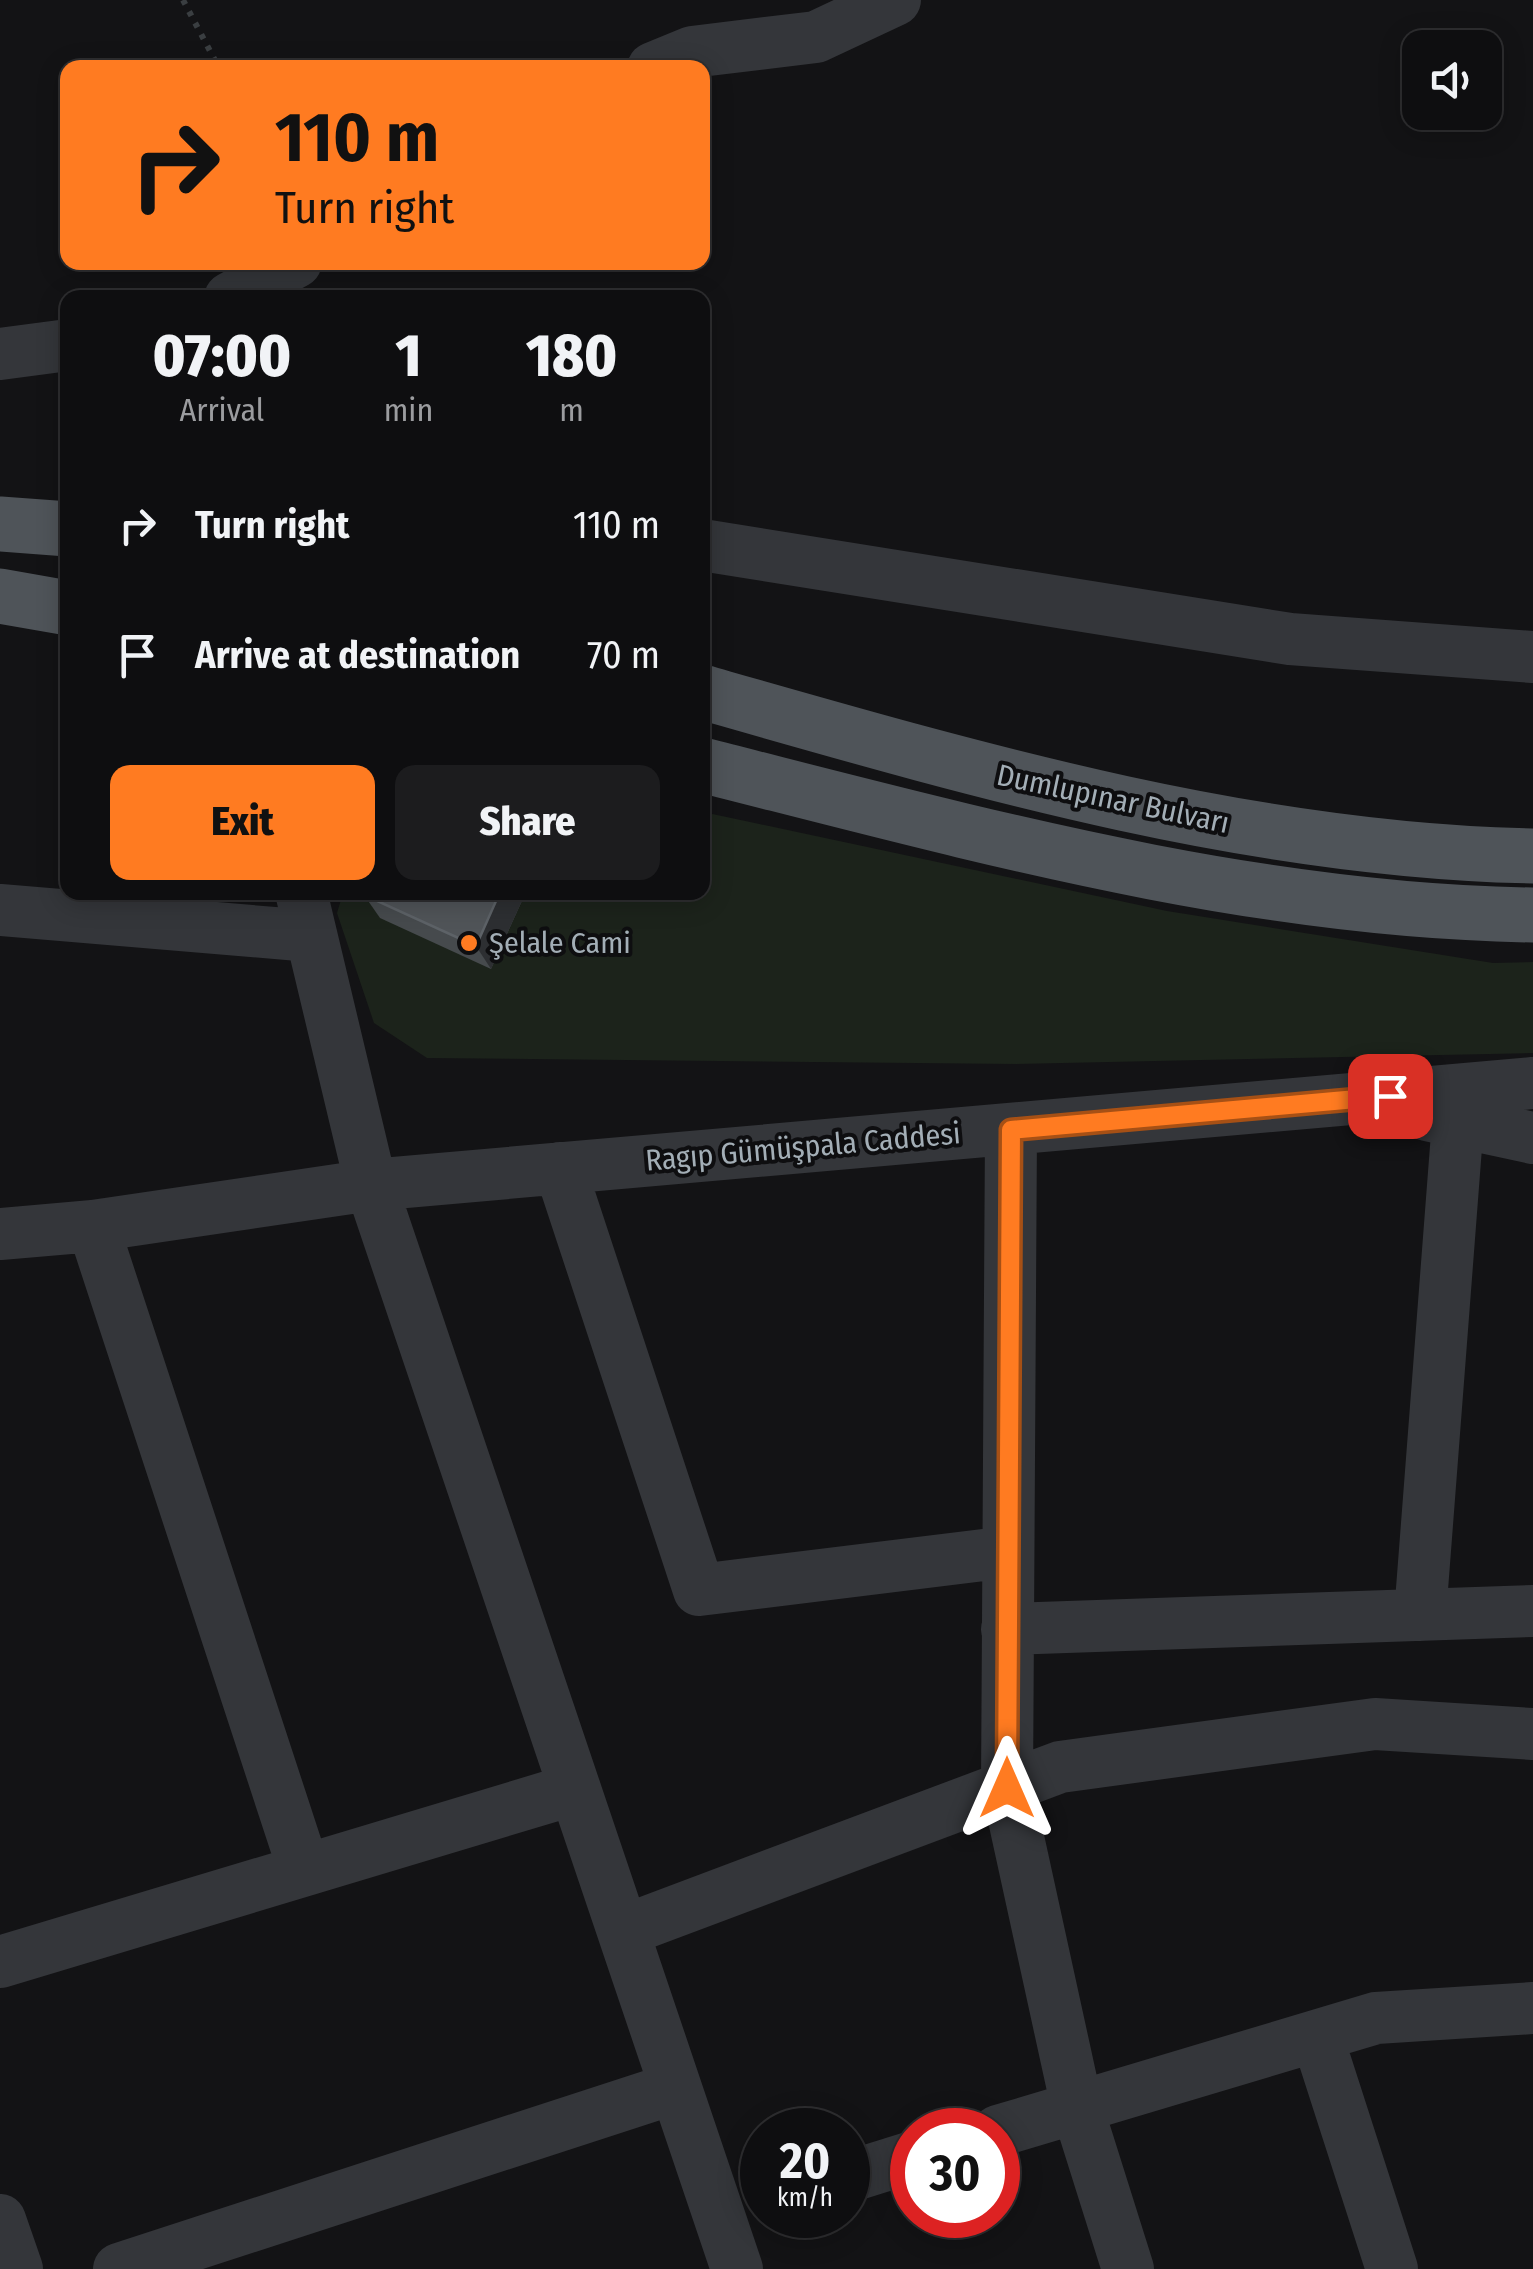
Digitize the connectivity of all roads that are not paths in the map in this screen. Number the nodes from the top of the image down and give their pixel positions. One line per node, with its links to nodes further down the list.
1 (895, 0): 2 (street)
2 (672, 60)
3 (281, 270): 4 (street)
4 (245, 290)
5 (60, 346): 6 (street)
6 (0, 354)
7 (0, 524): 8 (main road)
8 (60, 528)
9 (710, 545): 12 (street)
10 (0, 596): 11 (main road)
11 (60, 607)
12 (1533, 657)
13 (710, 694): 15 (main road, Dumlupınar Bulvarı)
14 (710, 767): 18 (main road, Dumlupınar Bulvarı)
15 (1533, 856)
16 (0, 910): 17 (street)
17 (306, 914): 25 (street)
18 (1533, 915)
19 (1533, 1083): 20 (street, Ragıp Gümüşpala Caddesi)
20 (1354, 1099): 21 (street); 22 (street, Ragıp Gümüşpala Caddesi)
21 (1458, 1122): 23 (street); 30 (street)
22 (1011, 1130): 24 (street, Ragıp Gümüşpala Caddesi); 28 (street)
23 (1533, 1138)
24 (560, 1168): 25 (street, Ragıp Gümüşpala Caddesi); 28 (street)
25 (371, 1184): 26 (street, Ragıp Gümüşpala Caddesi); 34 (street)
26 (93, 1226): 27 (street, Ragıp Gümüşpala Caddesi); 35 (street)
27 (0, 1234)
28 (1008, 1552): 31 (street)
29 (1533, 1611): 30 (street)
30 (1420, 1615): 31 (street)
31 (1008, 1629): 33 (street)
32 (1533, 1734): 33 (street)
33 (1007, 1788): 36 (street); 41 (street)
34 (575, 1789): 35 (street); 36 (street)
35 (304, 1870): 37 (street)
36 (622, 1931): 40 (street)
37 (0, 1962)
38 (1533, 2008): 39 (street)
39 (1316, 2036): 41 (street); 50 (street)
40 (675, 2088): 43 (street); 47 (street)
41 (1077, 2107): 42 (street); 49 (street)
42 (1020, 2124)
43 (740, 2207)
44 (0, 2220): 46 (street)
45 (740, 2224): 48 (street)
46 (16, 2269)
47 (119, 2269)
48 (737, 2269)
49 (1128, 2269)
50 (1392, 2269)

